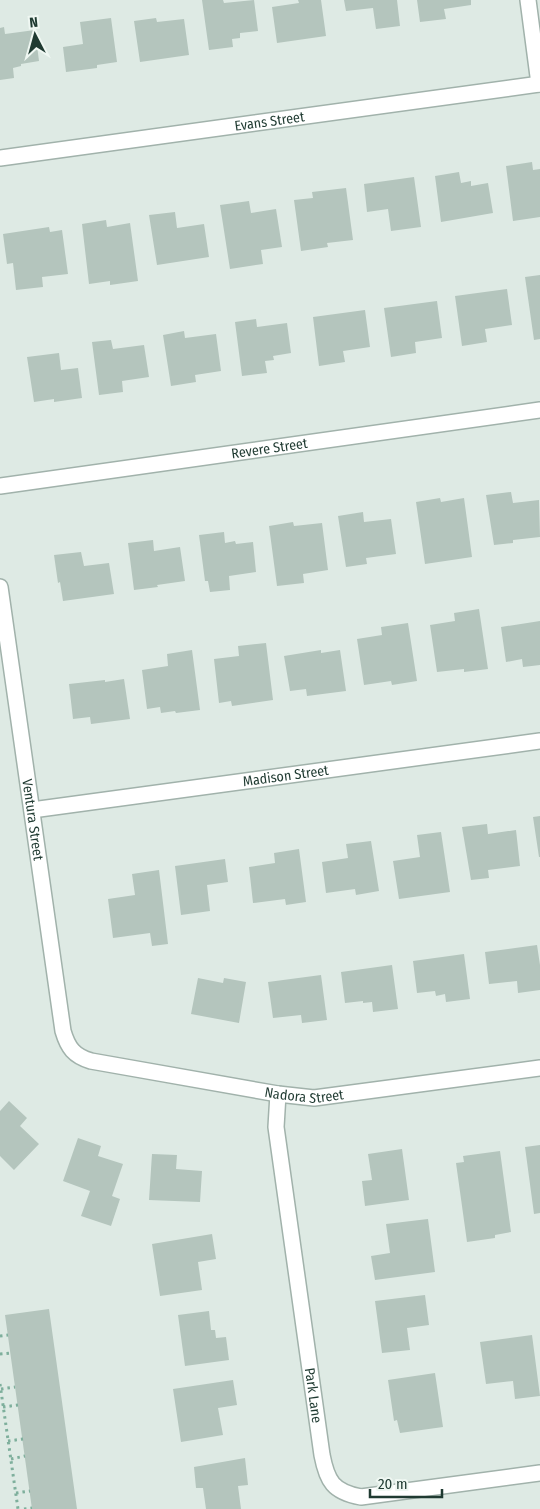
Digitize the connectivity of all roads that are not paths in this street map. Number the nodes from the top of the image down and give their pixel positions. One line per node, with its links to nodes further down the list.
1 (528, 0): 2 (street)
2 (540, 84): 3 (street, Evans Street)
3 (0, 158)
4 (540, 410): 5 (street, Revere Street)
5 (0, 486)
6 (0, 587): 8 (street, Ventura Street)
7 (540, 741): 8 (street, Madison Street)
8 (32, 810): 9 (street, Ventura Street)
9 (72, 1051): 11 (street, Nadora Street)
10 (540, 1068): 11 (street, Nadora Street)
11 (278, 1094): 12 (street, Park Lane)
12 (540, 1473)

